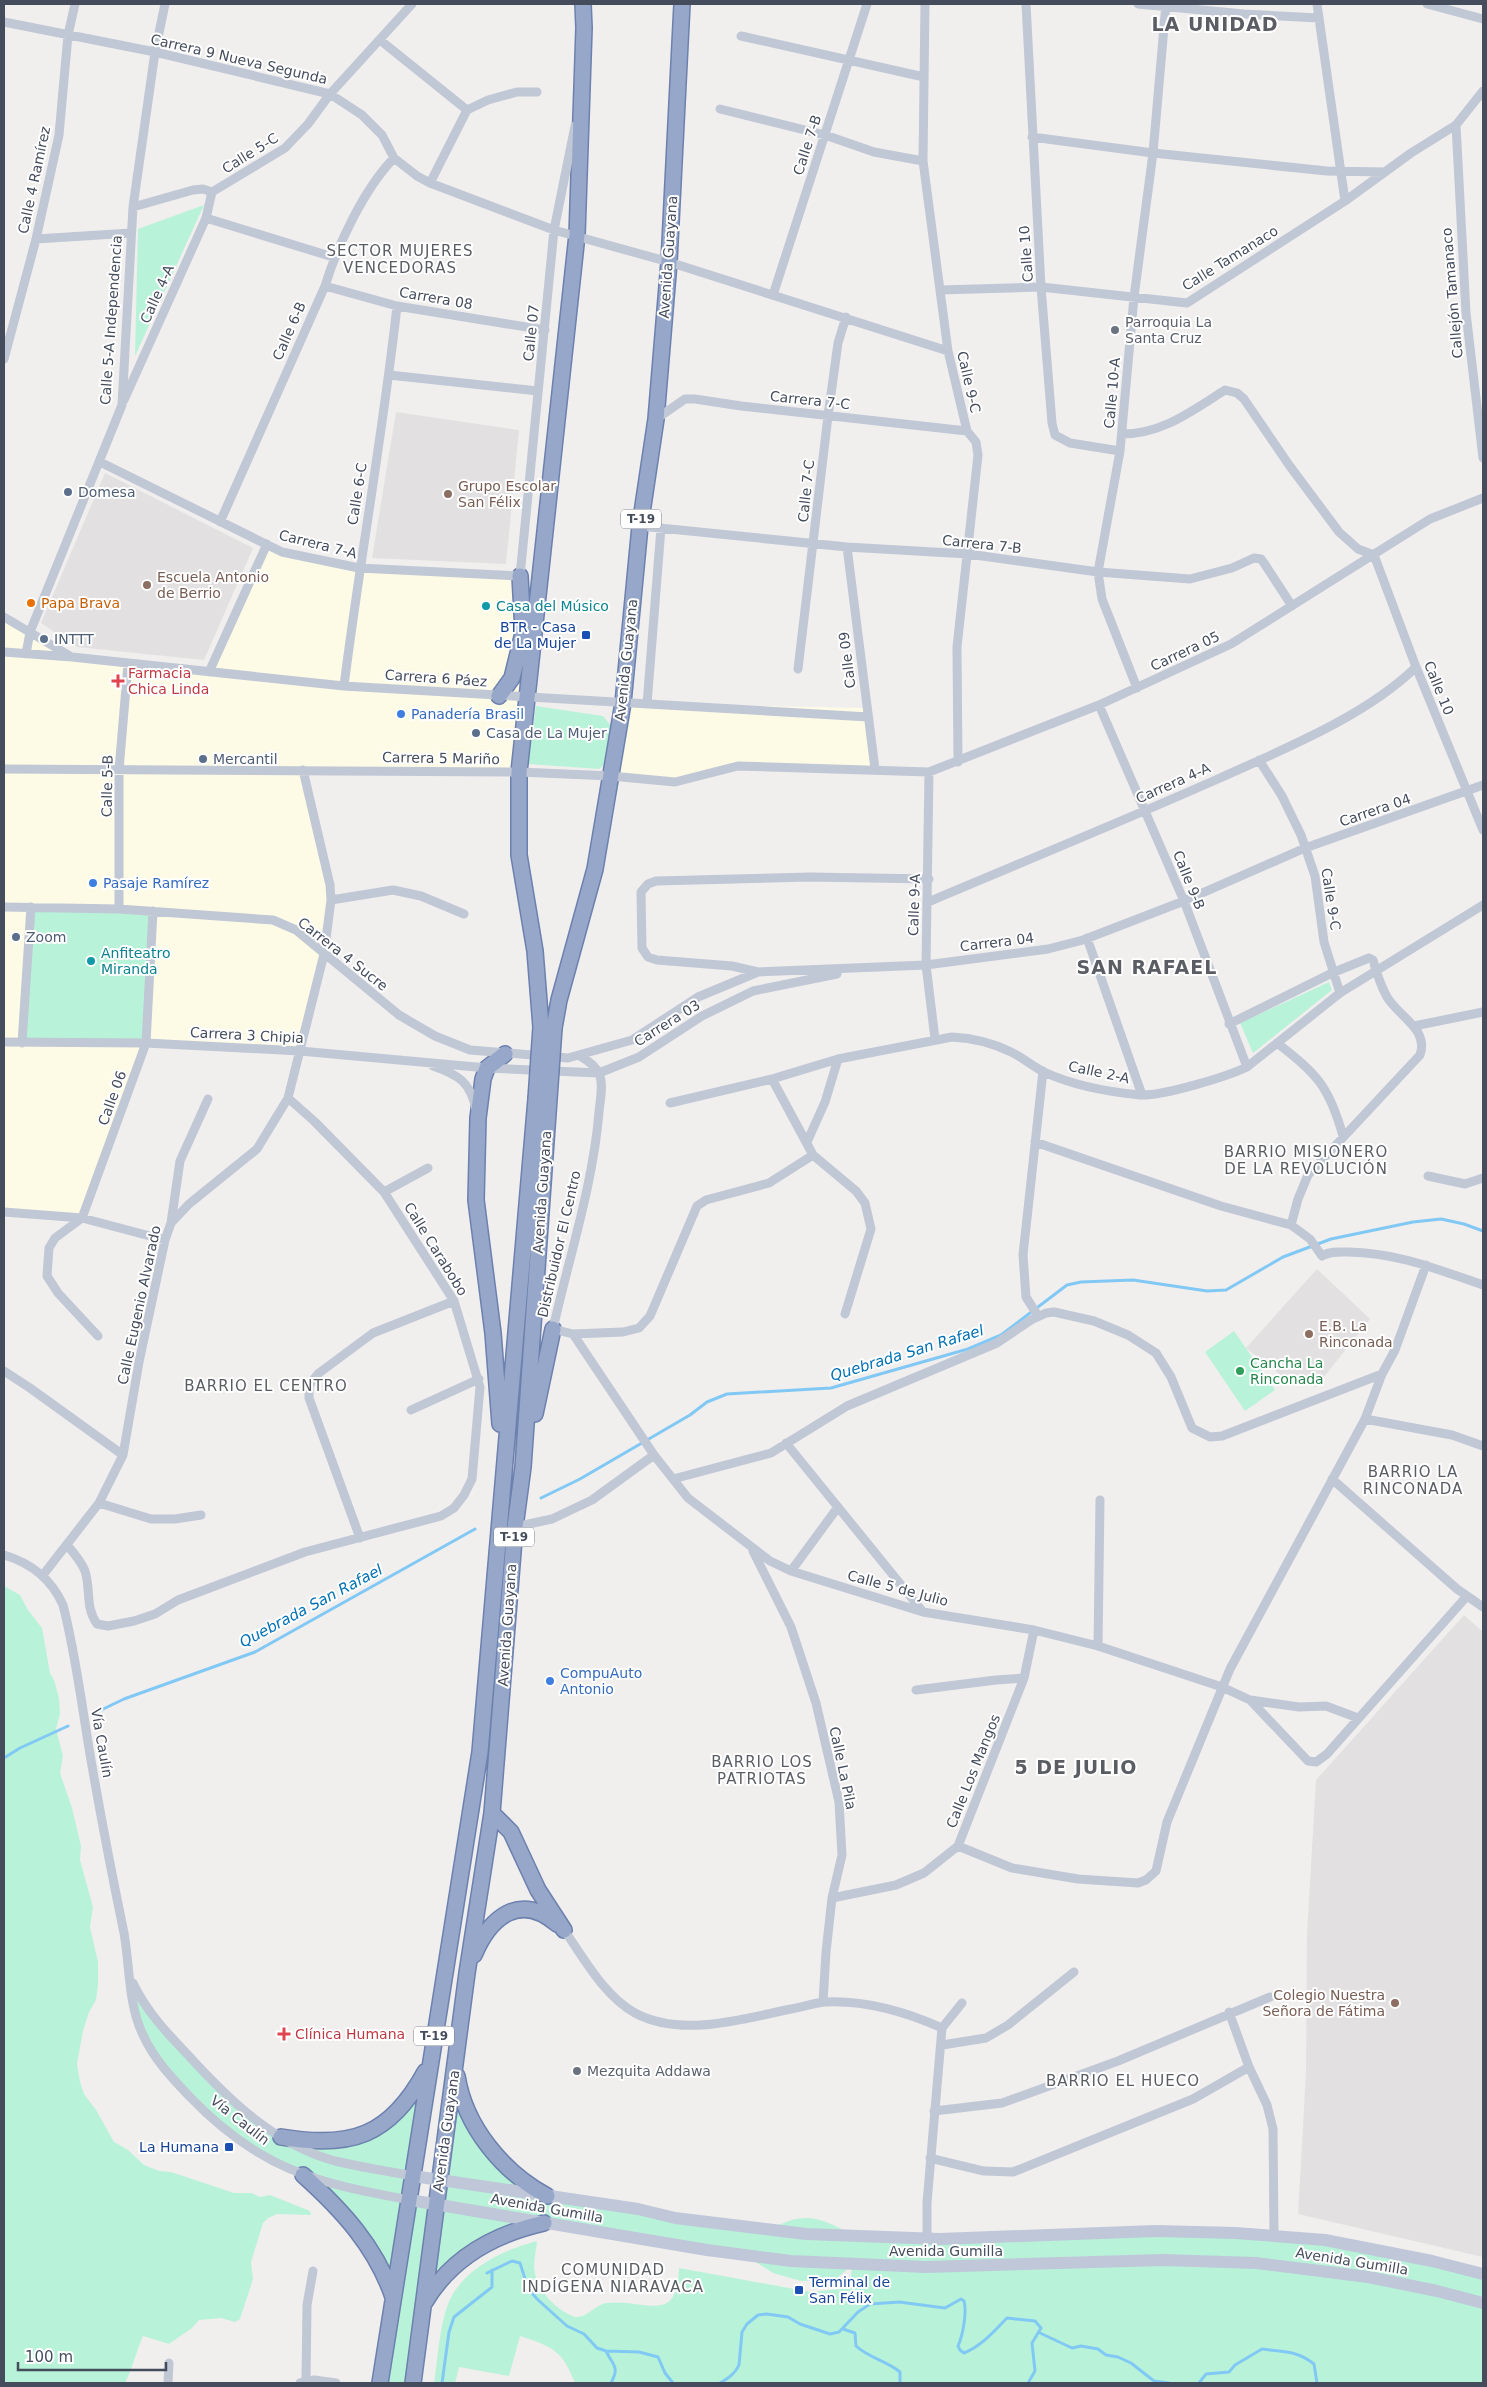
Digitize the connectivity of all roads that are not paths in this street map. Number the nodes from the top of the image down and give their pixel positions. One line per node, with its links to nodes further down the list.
1 (75, 4): 16 (street, Calle 4 Ramírez)
2 (165, 4): 19 (street, Calle 5-A Independencia)
3 (412, 4): 18 (street, Calle 5-C)
4 (583, 4): 25 (highway, Avenida Guayana / T-19)
5 (682, 4): 46 (highway, Avenida Guayana / T-19)
6 (867, 4): 20 (street, Calle 7-B)
7 (925, 4): 21 (street, Calle 9-C)
8 (1026, 4): 30 (street, Calle 10)
9 (1138, 4): 12 (street)
10 (1317, 4): 13 (street)
11 (1427, 4): 14 (street)
12 (1165, 5): 13 (street); 31 (street, Calle 10-A)
13 (1319, 18): 34 (street)
14 (1483, 19)
15 (4, 22): 16 (street, Carrera 9 Nueva Segunda)
16 (68, 35): 19 (street, Carrera 9 Nueva Segunda); 44 (street, Calle 4 Ramírez)
17 (741, 36): 20 (street)
18 (380, 40): 24 (street, Calle 5-C); 27 (street)
19 (155, 52): 24 (street, Carrera 9 Nueva Segunda); 39 (street, Calle 5-A Independencia)
20 (850, 61): 21 (street); 29 (street, Calle 7-B)
21 (924, 77): 33 (street, Calle 9-C)
22 (1483, 91): 28 (street, Calle Tamanaco)
23 (536, 92): 27 (street)
24 (330, 94): 32 (street, Carrera 9 Nueva Segunda); 37 (street, Calle 5-C)
25 (582, 95): 41 (street, Calle 07); 43 (highway, Avenida Guayana / T-19)
26 (720, 109): 29 (street)
27 (467, 110): 36 (street)
28 (1456, 126): 35 (street, Calle Tamanaco); 65 (street, Callejón Tamanaco)
29 (825, 135): 33 (street); 50 (street, Calle 7-B)
30 (1032, 137): 31 (street); 48 (street, Calle 10)
31 (1153, 153): 34 (street); 51 (street, Calle 10-A)
32 (394, 158): 36 (street, Carrera 9 Nueva Segunda); 45 (street, Calle 6-B)
33 (923, 161): 49 (street, Calle 9-C)
34 (1342, 171): 35 (street); 38 (street)
35 (1385, 172): 38 (street, Calle Tamanaco)
36 (430, 182): 41 (street, Carrera 9 Nueva Segunda)
37 (212, 192): 39 (street); 40 (street, Calle 4-A)
38 (1345, 201): 51 (street, Calle Tamanaco)
39 (133, 207): 42 (street, Calle 5-A Independencia)
40 (206, 218): 45 (street); 59 (street, Calle 4-A)
41 (554, 230): 43 (street, Carrera 9 Nueva Segunda); 54 (street, Calle 07)
42 (131, 233): 44 (street); 59 (street, Calle 5-A Independencia)
43 (577, 235): 46 (street, Carrera 9 Nueva Segunda); 79 (highway, Avenida Guayana / T-19)
44 (36, 239): 56 (street, Calle 4 Ramírez)
45 (334, 257): 47 (street, Calle 6-B)
46 (669, 262): 50 (street, Carrera 9 Nueva Segunda); 61 (highway, Avenida Guayana / T-19)
47 (324, 286): 52 (street, Carrera 08); 68 (street, Calle 6-B)
48 (1041, 287): 49 (street, Calle Tamanaco); 51 (street, Calle Tamanaco); 64 (street, Calle 10)
49 (940, 290): 55 (street, Calle 9-C)
50 (773, 295): 53 (street, Carrera 9 Nueva Segunda)
51 (1134, 297): 63 (street, Calle 10-A)
52 (397, 306): 54 (street, Carrera 08); 57 (street, Calle 6-C)
53 (846, 317): 55 (street, Carrera 9 Nueva Segunda); 60 (street, Calle 7-C)
54 (545, 330): 58 (street, Calle 07)
55 (948, 351): 62 (street, Calle 9-C)
56 (4, 359)
57 (389, 375): 58 (street); 76 (street, Calle 6-C)
58 (538, 391): 78 (street, Calle 07)
59 (122, 405): 66 (street, Calle 5-A Independencia)
60 (828, 416): 61 (street, Carrera 7-C); 62 (street, Carrera 7-C); 72 (street, Calle 7-C)
61 (656, 419): 69 (highway, Avenida Guayana / T-19)
62 (967, 432): 74 (street, Calle 9-C)
63 (1122, 434): 64 (street, Calle 10-A); 75 (street)
64 (1120, 451): 77 (street, Calle 10-A)
65 (1483, 458)
66 (100, 462): 68 (street, Carrera 7-A); 82 (street, Calle 5-A Independencia)
67 (1483, 498): 75 (street, Carrera 05)
68 (220, 522): 71 (street, Carrera 7-A)
69 (640, 526): 70 (street, Carrera 7-B); 96 (highway, Avenida Guayana / T-19)
70 (661, 528): 72 (street, Carrera 7-B); 97 (street)
71 (267, 544): 76 (street, Carrera 7-A); 91 (street)
72 (814, 544): 73 (street, Carrera 7-B); 90 (street, Calle 7-C)
73 (847, 547): 74 (street, Carrera 7-B); 99 (street, Calle 09)
74 (968, 554): 77 (street, Carrera 7-B); 101 (street, Calle 9-C)
75 (1374, 555): 80 (street, Carrera 05); 89 (street, Calle 10)
76 (359, 568): 78 (street, Carrera 7-A); 92 (street, Calle 6-C)
77 (1098, 572): 80 (street, Carrera 7-B); 93 (street, Calle 10-A)
78 (520, 576): 83 (highway)
79 (538, 602): 83 (highway); 88 (highway, Avenida Guayana / T-19)
80 (1292, 606): 93 (street, Carrera 05)
81 (4, 617): 82 (street)
82 (30, 632): 85 (street, Calle 5-A Independencia); 86 (street)
83 (523, 633): 88 (highway); 94 (highway)
84 (4, 652): 85 (street, Carrera 6 Páez)
85 (26, 654): 86 (street, Carrera 6 Páez)
86 (72, 657): 87 (street, Carrera 6 Páez)
87 (128, 664): 91 (street, Carrera 6 Páez); 104 (street, Calle 5-B)
88 (530, 666): 95 (highway, Avenida Guayana / T-19)
89 (1416, 667): 100 (street, Carrera 4-A); 110 (street, Calle 10)
90 (798, 669)
91 (209, 672): 92 (street, Carrera 6 Páez)
92 (344, 686): 94 (street, Carrera 6 Páez)
93 (1137, 688): 98 (street, Carrera 05)
94 (499, 696): 95 (street, Carrera 6 Páez)
95 (528, 698): 96 (street, Carrera 6 Páez); 106 (highway, Avenida Guayana / T-19)
96 (622, 703): 97 (street, Carrera 6 Páez); 108 (highway, Avenida Guayana / T-19)
97 (647, 704): 99 (street, Carrera 6 Páez)
98 (1099, 705): 101 (street, Carrera 05); 111 (street, Calle 9-B)
99 (868, 717): 103 (street, Calle 09)
100 (1259, 760): 111 (street, Carrera 4-A); 113 (street, Calle 9-C)
101 (958, 762): 107 (street, Carrera 05)
102 (4, 769): 104 (street, Carrera 5 Mariño)
103 (875, 769): 107 (street, Carrera 05); 108 (street, Carrera 5 Mariño)
104 (119, 770): 105 (street, Carrera 5 Mariño); 121 (street, Calle 5-B)
105 (303, 770): 106 (street, Carrera 5 Mariño); 115 (street, Calle Eugenio Alvarado)
106 (519, 772): 108 (street, Carrera 5 Mariño); 135 (highway, Avenida Guayana / T-19)
107 (929, 772): 114 (street, Calle 9-A)
108 (611, 776): 135 (highway, Avenida Guayana / T-19)
109 (1483, 785): 110 (street, Carrera 04)
110 (1466, 792): 112 (street, Calle 10); 113 (street, Carrera 04)
111 (1145, 811): 116 (street, Calle 9-B); 117 (street, Carrera 4-A)
112 (1483, 830)
113 (1305, 848): 116 (street, Carrera 04); 130 (street, Calle 9-C)
114 (929, 879): 117 (street, Calle 9-A); 129 (street)
115 (331, 900): 123 (street); 125 (street, Calle Eugenio Alvarado)
116 (1184, 901): 124 (street, Carrera 04); 133 (street, Calle 9-B)
117 (928, 902): 126 (street, Calle 9-A)
118 (1483, 905): 128 (street, Calle 2-A)
119 (4, 907): 120 (street, Carrera 4 Sucre)
120 (31, 908): 121 (street, Carrera 4 Sucre); 138 (street)
121 (120, 909): 122 (street, Carrera 4 Sucre)
122 (153, 911): 125 (street, Carrera 4 Sucre); 139 (street, Calle 06)
123 (464, 914)
124 (1087, 938): 126 (street, Carrera 04); 151 (street)
125 (324, 954): 141 (street, Calle Eugenio Alvarado); 142 (street, Carrera 4 Sucre)
126 (926, 964): 127 (street, Carrera 04); 136 (street, Calle 9-A)
127 (857, 969): 129 (street, Carrera 04); 149 (street, Carrera 03)
128 (1376, 970): 130 (street); 131 (street, Calle 2-A); 134 (street)
129 (758, 972): 143 (street, Carrera 04)
130 (1332, 973): 131 (street, Calle 9-C); 133 (street)
131 (1340, 993): 140 (street, Calle 2-A)
132 (1483, 1012): 134 (street)
133 (1229, 1024): 147 (street, Calle 9-B)
134 (1414, 1026): 157 (street)
135 (547, 1027): 154 (highway, Avenida Guayana / T-19, bridge)
136 (935, 1039): 144 (street, Calle 2-A); 148 (street, Calle 2-A)
137 (4, 1042): 138 (street, Carrera 3 Chipia)
138 (22, 1043): 139 (street, Carrera 3 Chipia)
139 (146, 1043): 141 (street, Carrera 3 Chipia); 166 (street, Calle 06)
140 (1277, 1043): 147 (street, Calle 2-A); 157 (street)
141 (300, 1051): 145 (street, Carrera 3 Chipia); 152 (street, Calle Eugenio Alvarado)
142 (504, 1054): 143 (street, Carrera 04); 146 (highway)
143 (580, 1056): 149 (street)
144 (838, 1058): 150 (street, Calle 2-A); 158 (street)
145 (422, 1062): 146 (street, Carrera 3 Chipia); 156 (street)
146 (488, 1068): 149 (street, Carrera 03); 156 (highway)
147 (1247, 1068): 151 (street, Calle 2-A)
148 (1043, 1071): 151 (street, Calle 2-A); 159 (street)
149 (600, 1074): 175 (street, Distribuidor El Centro)
150 (772, 1079): 155 (street, Calle 2-A); 158 (street)
151 (1142, 1095)
152 (288, 1098): 164 (street, Calle Carabobo); 167 (street, Calle Eugenio Alvarado)
153 (208, 1099): 167 (street)
154 (542, 1099): 187 (highway, Avenida Guayana / T-19); 188 (highway, Avenida Guayana / T-19)
155 (670, 1103)
156 (478, 1118): 187 (highway)
157 (1343, 1136): 168 (street)
158 (807, 1142): 160 (street)
159 (1035, 1142): 168 (street); 174 (street)
160 (813, 1155): 173 (street); 176 (street)
161 (428, 1168): 164 (street)
162 (1428, 1176): 163 (street)
163 (1483, 1178)
164 (384, 1192): 172 (street, Calle Carabobo)
165 (4, 1212): 166 (street)
166 (82, 1218): 169 (street); 177 (street)
167 (171, 1223): 169 (street, Calle Eugenio Alvarado)
168 (1291, 1224): 170 (street)
169 (165, 1240): 186 (street, Calle Eugenio Alvarado)
170 (1426, 1265): 171 (street); 179 (street)
171 (1483, 1285)
172 (454, 1301): 180 (street, Calle Carabobo); 196 (street)
173 (845, 1314)
174 (1036, 1314): 179 (street); 183 (street)
175 (553, 1329): 176 (street); 188 (highway)
176 (573, 1334): 185 (street, Calle 5 de Julio)
177 (98, 1336)
178 (4, 1372): 186 (street)
179 (1382, 1374): 182 (street)
180 (479, 1379): 181 (street); 196 (street, Calle Carabobo)
181 (412, 1410)
182 (1365, 1418): 184 (street); 190 (street)
183 (786, 1443): 189 (street); 193 (street)
184 (1483, 1446)
185 (651, 1451): 189 (street, Calle 5 de Julio); 195 (street)
186 (123, 1455): 192 (street, Calle Eugenio Alvarado)
187 (504, 1467): 225 (highway, Avenida Guayana / T-19)
188 (523, 1467): 195 (highway, Avenida Guayana / T-19)
189 (673, 1479): 198 (street, Calle 5 de Julio)
190 (1332, 1479): 202 (street); 208 (street)
191 (1100, 1500): 206 (street)
192 (99, 1502): 194 (street); 197 (street, Calle Eugenio Alvarado)
193 (838, 1507): 200 (street); 204 (street)
194 (201, 1515)
195 (515, 1527): 212 (highway, Avenida Guayana / T-19)
196 (360, 1538): 197 (street)
197 (67, 1544): 201 (street, Calle Eugenio Alvarado)
198 (753, 1550): 200 (street, Calle 5 de Julio); 214 (street, Calle La Pila)
199 (4, 1555): 201 (street)
200 (791, 1571): 204 (street, Calle 5 de Julio)
201 (42, 1575): 218 (street, Vía Caulín)
202 (1467, 1596): 203 (street); 211 (street)
203 (1483, 1607)
204 (923, 1612): 205 (street, Calle 5 de Julio)
205 (1034, 1630): 206 (street, Calle 5 de Julio); 207 (street, Calle Los Mangos)
206 (1098, 1646): 208 (street, Calle 5 de Julio)
207 (1024, 1678): 209 (street); 213 (street, Calle Los Mangos)
208 (1222, 1687): 210 (street, Calle 5 de Julio); 213 (street)
209 (916, 1690)
210 (1250, 1700): 211 (street); 211 (street, Calle 5 de Julio)
211 (1358, 1718)
212 (492, 1813): 215 (highway); 217 (highway, Avenida Guayana / T-19)
213 (958, 1846): 214 (street, Calle Los Mangos)
214 (832, 1898): 220 (street, Calle La Pila)
215 (564, 1930): 217 (highway); 220 (street)
216 (1074, 1972): 224 (street)
217 (467, 1973): 226 (highway, Avenida Guayana / T-19)
218 (130, 1976): 229 (street, Vía Caulín); 231 (street, Vía Caulín)
219 (1270, 1997): 222 (street)
220 (823, 2002): 223 (street)
221 (962, 2003): 223 (street)
222 (1230, 2012): 227 (street); 228 (street)
223 (942, 2028): 224 (street)
224 (942, 2044): 228 (street)
225 (430, 2062): 229 (highway); 232 (highway, Avenida Guayana / T-19)
226 (455, 2063): 233 (highway, Avenida Guayana / T-19); 234 (highway)
227 (1249, 2067): 230 (street); 238 (street)
228 (934, 2111): 230 (street)
229 (281, 2137): 232 (street, Vía Caulín)
230 (930, 2158): 239 (street)
231 (303, 2176): 235 (street, Vía Caulín); 242 (highway)
232 (413, 2176): 233 (main road, Avenida Gumilla); 235 (highway, Avenida Guayana / T-19)
233 (439, 2180): 234 (main road, Avenida Gumilla); 236 (highway, Avenida Guayana / T-19)
234 (547, 2196): 239 (main road, Avenida Gumilla)
235 (410, 2200): 236 (main road, Avenida Gumilla); 242 (highway, Avenida Guayana / T-19)
236 (436, 2204): 237 (main road, Avenida Gumilla); 244 (highway, Avenida Guayana / T-19)
237 (544, 2223): 243 (main road, Avenida Gumilla); 244 (highway)
238 (1274, 2236): 239 (main road, Avenida Gumilla); 241 (main road, Avenida Gumilla)
239 (927, 2238)
240 (313, 2271): 246 (street)
241 (1483, 2274)
242 (394, 2299): 249 (highway, Avenida Guayana / T-19)
243 (1483, 2303)
244 (422, 2306): 250 (highway, Avenida Guayana / T-19)
245 (169, 2363): 247 (street)
246 (303, 2382): 248 (street)
247 (168, 2383)
248 (336, 2383)
249 (380, 2383)
250 (413, 2383)

